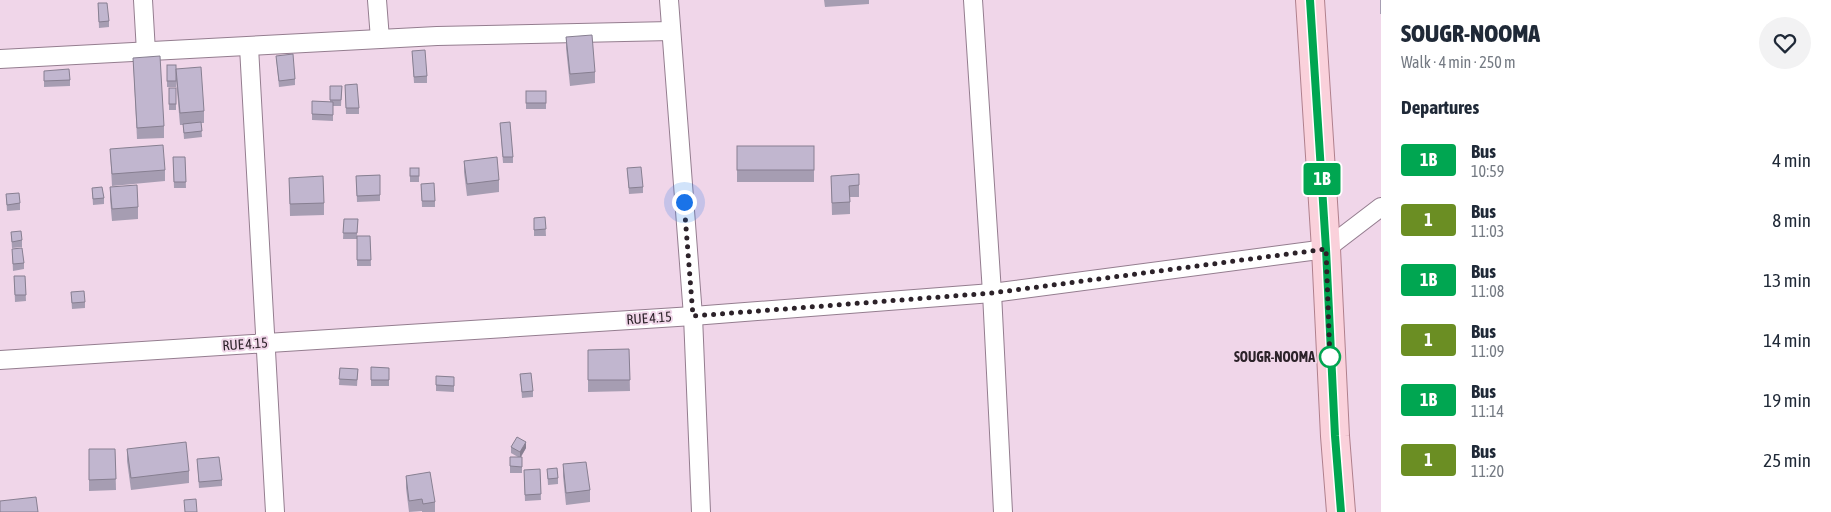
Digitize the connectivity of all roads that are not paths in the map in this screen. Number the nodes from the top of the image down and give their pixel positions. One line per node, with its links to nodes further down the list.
1 (143, 0): 9 (street)
2 (378, 0): 7 (street)
3 (669, 0): 6 (street)
4 (973, 0): 13 (street)
5 (1310, 0): 12 (main road)
6 (671, 31): 7 (street); 14 (street)
7 (380, 39): 8 (street)
8 (249, 47): 9 (street); 15 (street)
9 (146, 52): 10 (street)
10 (0, 59)
11 (1381, 207): 12 (street)
12 (1326, 249): 13 (street, RUE 4.15); 20 (main road)
13 (992, 293): 14 (street, RUE 4.15); 19 (street)
14 (693, 316): 15 (street, RUE 4.15); 18 (street)
15 (266, 343): 16 (street, RUE 4.15); 17 (street)
16 (0, 360)
17 (275, 512)
18 (701, 512)
19 (1003, 512)
20 (1341, 512)

